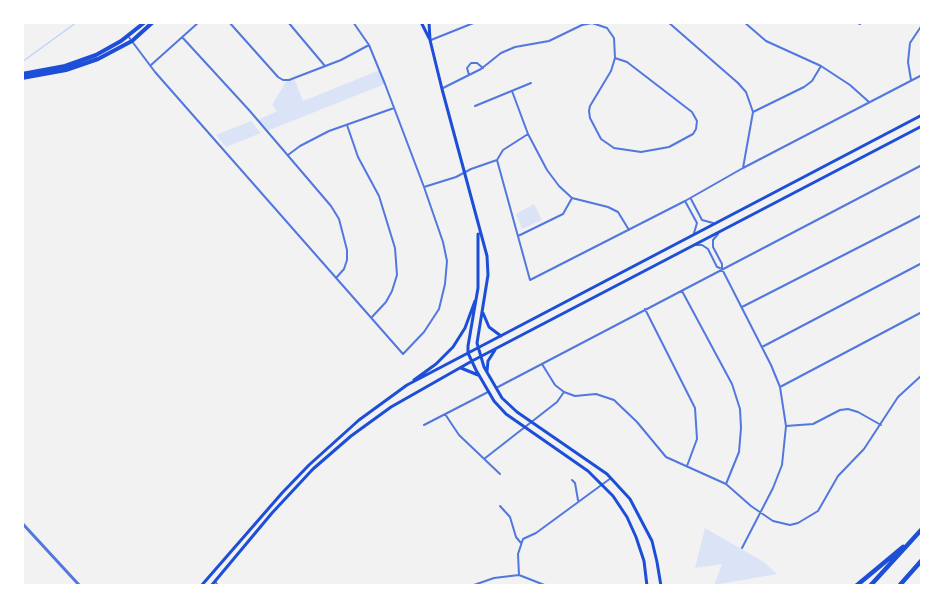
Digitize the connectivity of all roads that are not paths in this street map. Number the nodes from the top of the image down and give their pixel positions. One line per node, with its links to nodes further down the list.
1 (145, 22): 15 (main road)
2 (153, 22): 18 (main road)
3 (199, 22): 16 (street)
4 (228, 22): 22 (street)
5 (288, 22): 22 (street)
6 (353, 22): 19 (street)
7 (421, 22): 17 (main road)
8 (429, 22): 17 (main road)
9 (476, 22): 17 (street)
10 (668, 22): 35 (street)
11 (744, 22): 23 (street)
12 (856, 22): 13 (street)
13 (861, 22)
14 (921, 25): 28 (street)
15 (128, 36): 18 (street); 27 (main road)
16 (182, 37): 21 (street); 40 (street)
17 (430, 40): 30 (main road)
18 (132, 41): 21 (street); 27 (main road)
19 (369, 45): 22 (street); 34 (street)
20 (615, 58): 20 (street); 24 (street)
21 (151, 65): 59 (street)
22 (325, 66)
23 (821, 66): 32 (street); 35 (street)
24 (483, 68): 25 (street); 25 (street)
25 (469, 75): 30 (street)
26 (921, 75): 28 (street)
27 (22, 76)
28 (911, 80): 32 (street)
29 (531, 83): 31 (street)
30 (442, 89): 44 (main road)
31 (512, 91): 33 (street); 39 (street)
32 (869, 102): 43 (street)
33 (475, 106)
34 (394, 108): 37 (street); 45 (street)
35 (753, 112): 43 (street)
36 (921, 115): 50 (main road)
37 (347, 125): 40 (street); 66 (street)
38 (921, 126): 53 (main road)
39 (528, 134): 41 (street); 46 (street)
40 (288, 155): 59 (street)
41 (497, 160): 44 (street); 55 (street)
42 (921, 165): 58 (street)
43 (743, 168): 47 (street)
44 (464, 173): 45 (street); 51 (main road)
45 (424, 187): 66 (street)
46 (572, 198): 52 (street); 55 (street)
47 (690, 198): 48 (street); 50 (street)
48 (685, 201): 52 (street); 54 (street)
49 (921, 215): 62 (street)
50 (716, 223): 54 (main road)
51 (478, 229): 61 (main road); 64 (main road)
52 (629, 230): 55 (street)
53 (720, 231): 56 (main road); 58 (street)
54 (693, 235): 67 (main road)
55 (518, 236)
56 (693, 245): 58 (street); 70 (main road)
57 (921, 263): 68 (street)
58 (722, 269): 60 (street); 62 (street)
59 (336, 278): 66 (street)
60 (682, 291): 63 (street); 93 (street)
61 (477, 297): 71 (main road); 79 (main road)
62 (742, 307): 68 (street)
63 (645, 309): 74 (street); 89 (street)
64 (483, 310): 67 (main road); 69 (main road)
65 (921, 312): 80 (street)
66 (371, 318)
67 (501, 336): 69 (main road)
68 (762, 347): 80 (street)
69 (478, 348): 71 (main road); 72 (main road)
70 (495, 349): 72 (main road); 76 (main road)
71 (468, 353): 73 (main road); 79 (main road)
72 (480, 357): 73 (main road); 76 (main road)
73 (472, 361): 75 (main road); 78 (main road)
74 (542, 363): 81 (street); 83 (street)
75 (461, 368): 78 (main road); 105 (main road)
76 (487, 373): 81 (main road)
77 (921, 375): 86 (street)
78 (479, 376): 82 (main road)
79 (407, 385): 107 (main road)
80 (780, 387): 87 (street)
81 (496, 388): 91 (main road)
82 (488, 392): 84 (street); 94 (main road)
83 (564, 392): 88 (street); 89 (street)
84 (445, 414): 85 (street); 88 (street)
85 (424, 425)
86 (881, 425): 87 (street); 97 (street)
87 (786, 426): 97 (street)
88 (484, 459): 90 (street)
89 (687, 466): 93 (street)
90 (500, 474)
91 (611, 478): 94 (street); 113 (main road)
92 (572, 480): 95 (street)
93 (726, 484): 97 (street)
94 (603, 485): 95 (street); 112 (main road)
95 (579, 501): 101 (street)
96 (500, 506): 101 (street)
97 (760, 512): 102 (street)
98 (22, 523): 106 (street)
99 (921, 530): 100 (highway)
100 (912, 540): 114 (highway); 115 (highway)
101 (521, 543): 104 (street)
102 (742, 548)
103 (921, 560): 116 (highway)
104 (519, 575): 110 (street); 111 (street)
105 (214, 581): 108 (main road); 109 (street)
106 (80, 585)
107 (201, 585)
108 (211, 585)
109 (219, 585)
110 (471, 585)
111 (547, 585)
112 (647, 585)
113 (661, 585)
114 (856, 585)
115 (870, 585)
116 (898, 585)

